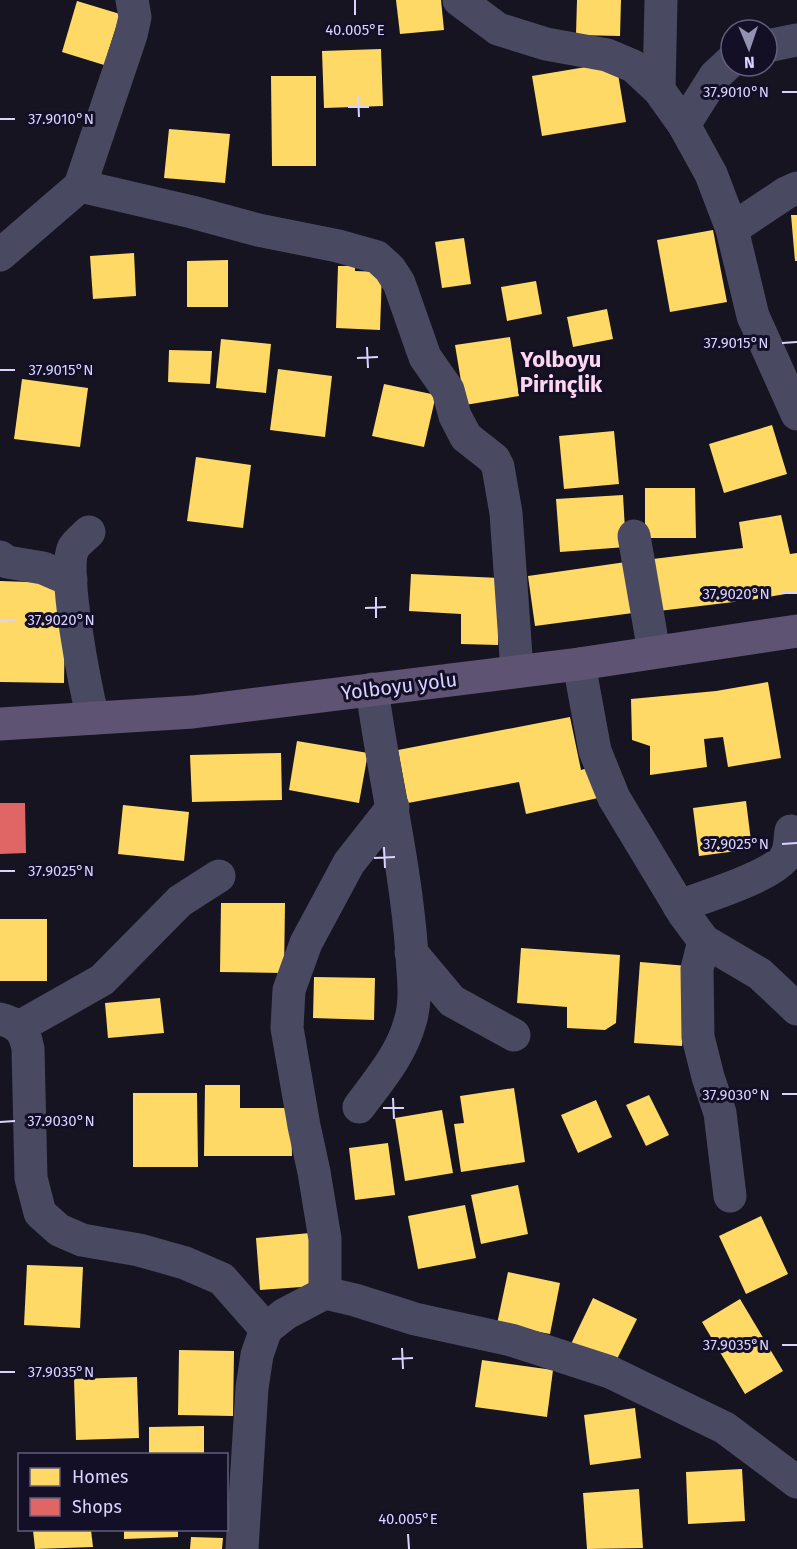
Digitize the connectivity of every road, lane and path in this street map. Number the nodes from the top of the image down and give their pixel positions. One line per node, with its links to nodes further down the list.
1 (132, 0): 9 (street)
2 (459, 0): 7 (street)
3 (662, 0): 7 (street)
4 (797, 40): 5 (street)
5 (779, 44)
6 (719, 72): 8 (street)
7 (659, 90): 8 (street)
8 (684, 125): 11 (street)
9 (80, 186): 12 (street); 21 (street)
10 (797, 188): 11 (street)
11 (732, 229): 13 (street)
12 (0, 255)
13 (797, 414)
14 (89, 532): 17 (street)
15 (634, 536): 19 (street)
16 (0, 557): 17 (street)
17 (71, 580): 23 (street)
18 (797, 631): 19 (main road, Yolboyu yolu)
19 (654, 652): 20 (main road, Yolboyu yolu)
20 (579, 664): 21 (main road, Yolboyu yolu); 28 (street)
21 (517, 671): 22 (main road, Yolboyu yolu)
22 (372, 689): 23 (main road, Yolboyu yolu); 25 (street)
23 (93, 718): 24 (main road, Yolboyu yolu)
24 (0, 724)
25 (393, 807): 30 (street); 36 (street)
26 (791, 831): 28 (street)
27 (219, 876): 32 (street)
28 (679, 906): 29 (street)
29 (704, 941): 31 (street); 35 (street)
30 (411, 952): 33 (street); 34 (street)
31 (797, 1009)
32 (9, 1023): 37 (street)
33 (514, 1035)
34 (359, 1107)
35 (730, 1196)
36 (325, 1293): 37 (street); 38 (street)
37 (266, 1329): 39 (street)
38 (797, 1482)
39 (242, 1549)

